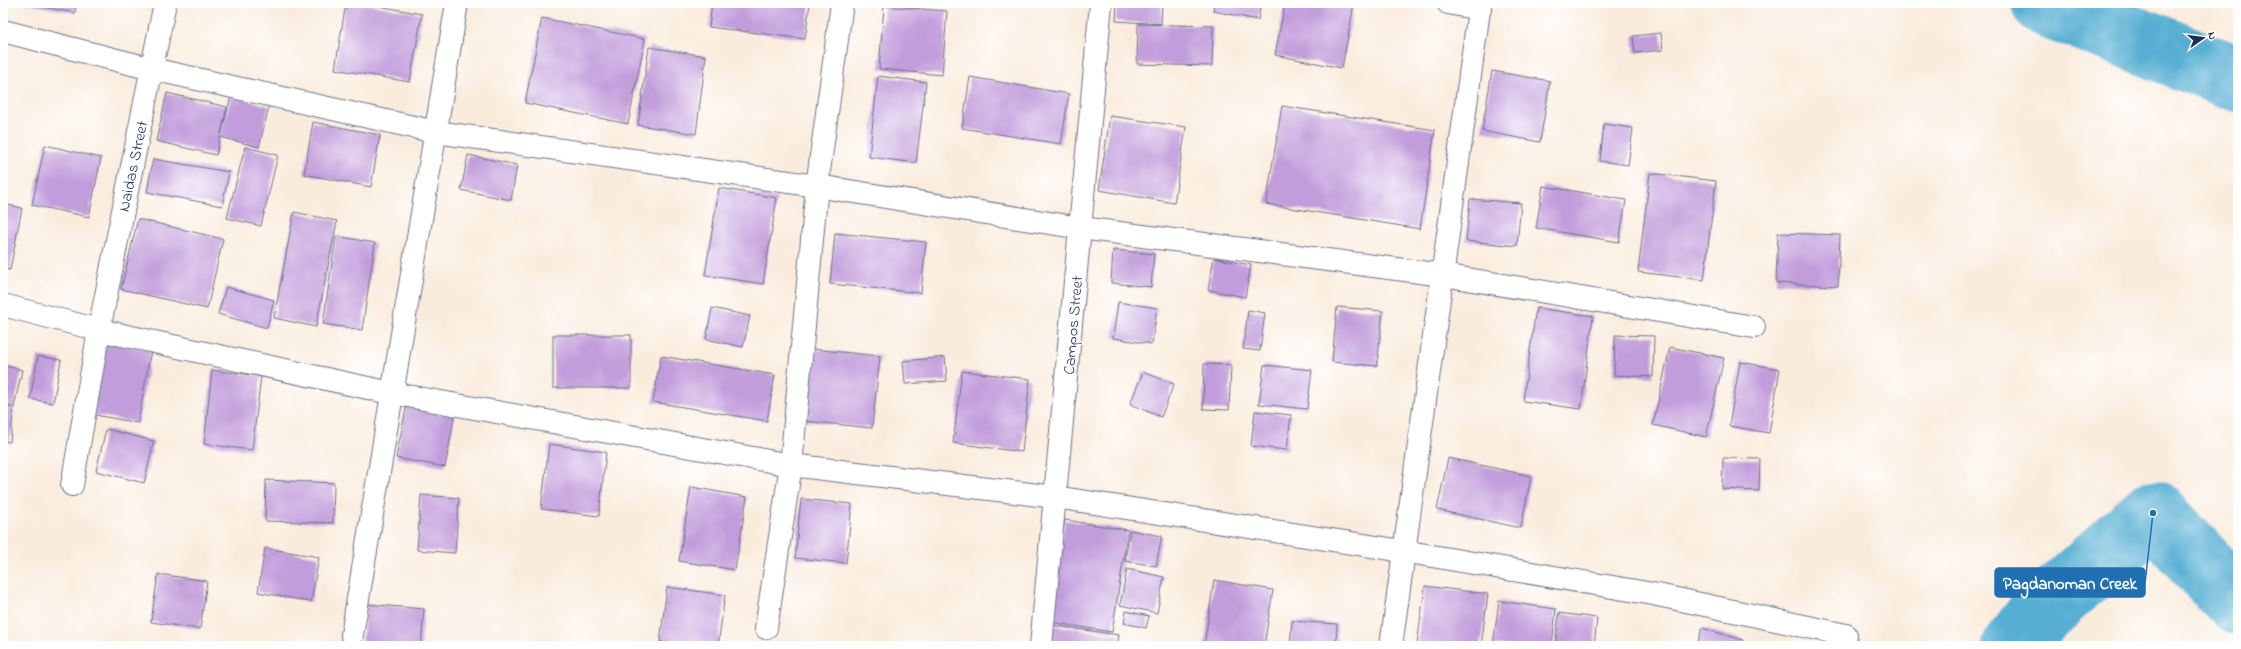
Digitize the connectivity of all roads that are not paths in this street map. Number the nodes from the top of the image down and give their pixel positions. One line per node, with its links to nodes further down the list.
1 (165, 3): 8 (street, Naidas Street)
2 (457, 3): 9 (street)
3 (842, 3): 10 (street)
4 (1102, 3): 11 (street, Campos Street)
5 (1448, 3): 6 (street)
6 (1480, 6): 12 (street)
7 (3, 31): 8 (street)
8 (152, 69): 9 (street); 15 (street, Naidas Street)
9 (436, 132): 10 (street); 16 (street)
10 (817, 186): 11 (street); 17 (street)
11 (1081, 228): 12 (street); 19 (street, Campos Street)
12 (1443, 275): 14 (street); 20 (street)
13 (3, 305): 15 (street)
14 (1754, 327)
15 (99, 330): 16 (street); 18 (street, Naidas Street)
16 (392, 393): 17 (street); 22 (street)
17 (791, 465): 19 (street); 21 (street)
18 (72, 484)
19 (1056, 498): 20 (street); 24 (street, Campos Street)
20 (1403, 551): 23 (street); 25 (street)
21 (766, 628)
22 (352, 635)
23 (1846, 635)
24 (1041, 646)
25 (1391, 646)

